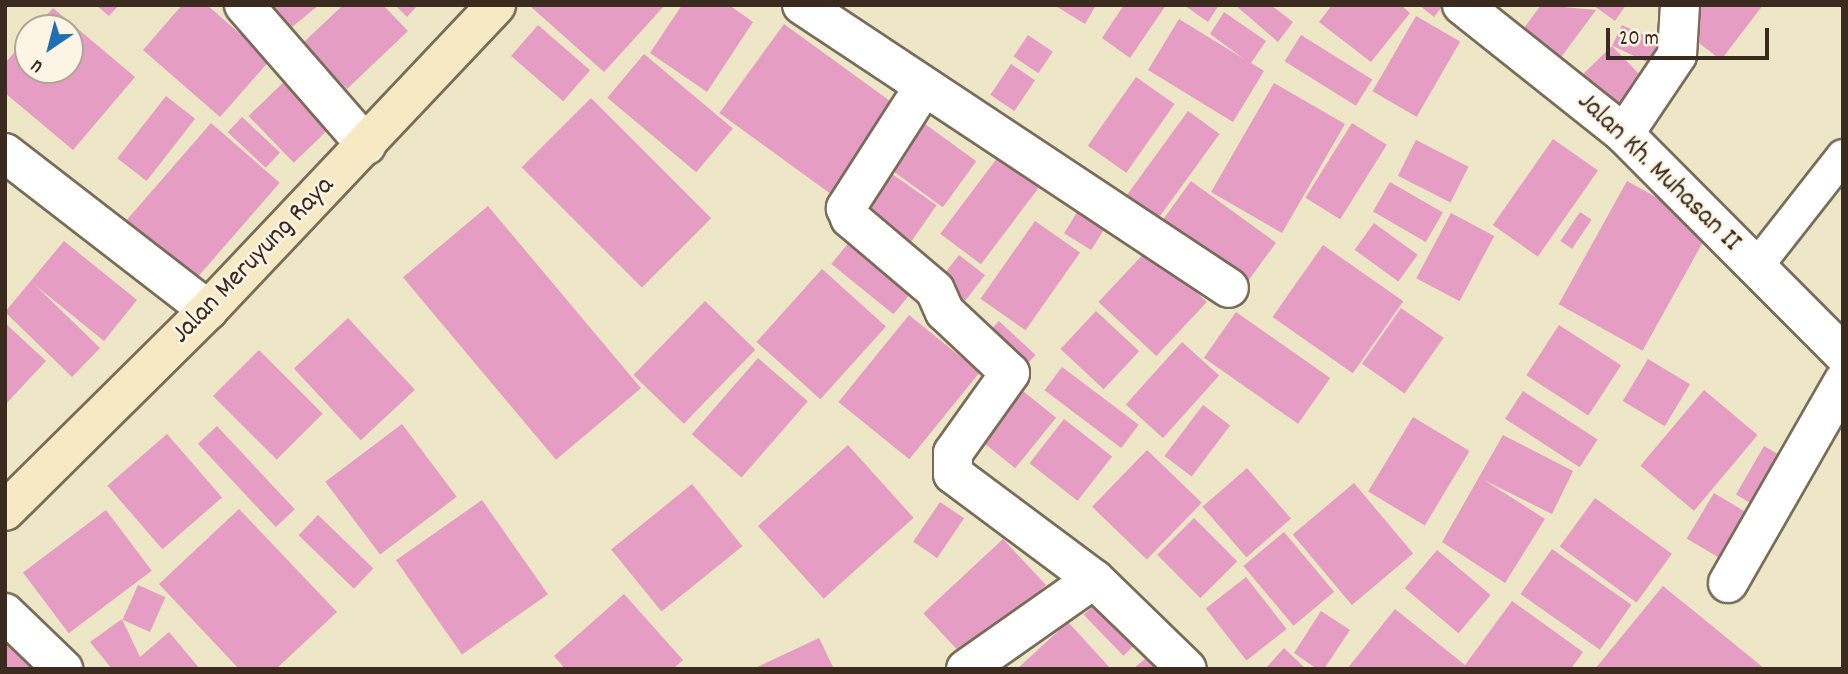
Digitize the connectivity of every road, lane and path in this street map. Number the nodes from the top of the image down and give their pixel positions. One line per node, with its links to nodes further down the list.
1 (244, 5): 8 (street)
2 (496, 5): 8 (main road, Jalan Meruyung Raya)
3 (802, 5): 6 (street)
4 (1462, 5): 7 (street, Jalan Kh. Muhasan II)
5 (1680, 5): 7 (street)
6 (923, 88): 12 (street); 17 (street)
7 (1624, 134): 11 (street, Jalan Kh. Muhasan II)
8 (366, 145): 13 (main road, Jalan Meruyung Raya)
9 (5, 153): 13 (street)
10 (1843, 156): 11 (lane)
11 (1756, 267): 14 (street, Jalan Kh. Muhasan II)
12 (1228, 288)
13 (208, 310): 16 (main road, Jalan Meruyung Raya)
14 (1843, 354)
15 (1843, 382): 18 (street)
16 (5, 511)
17 (1094, 579): 21 (street); 22 (street)
18 (1728, 583)
19 (5, 612): 20 (street)
20 (63, 669)
21 (966, 669)
22 (1187, 669)

